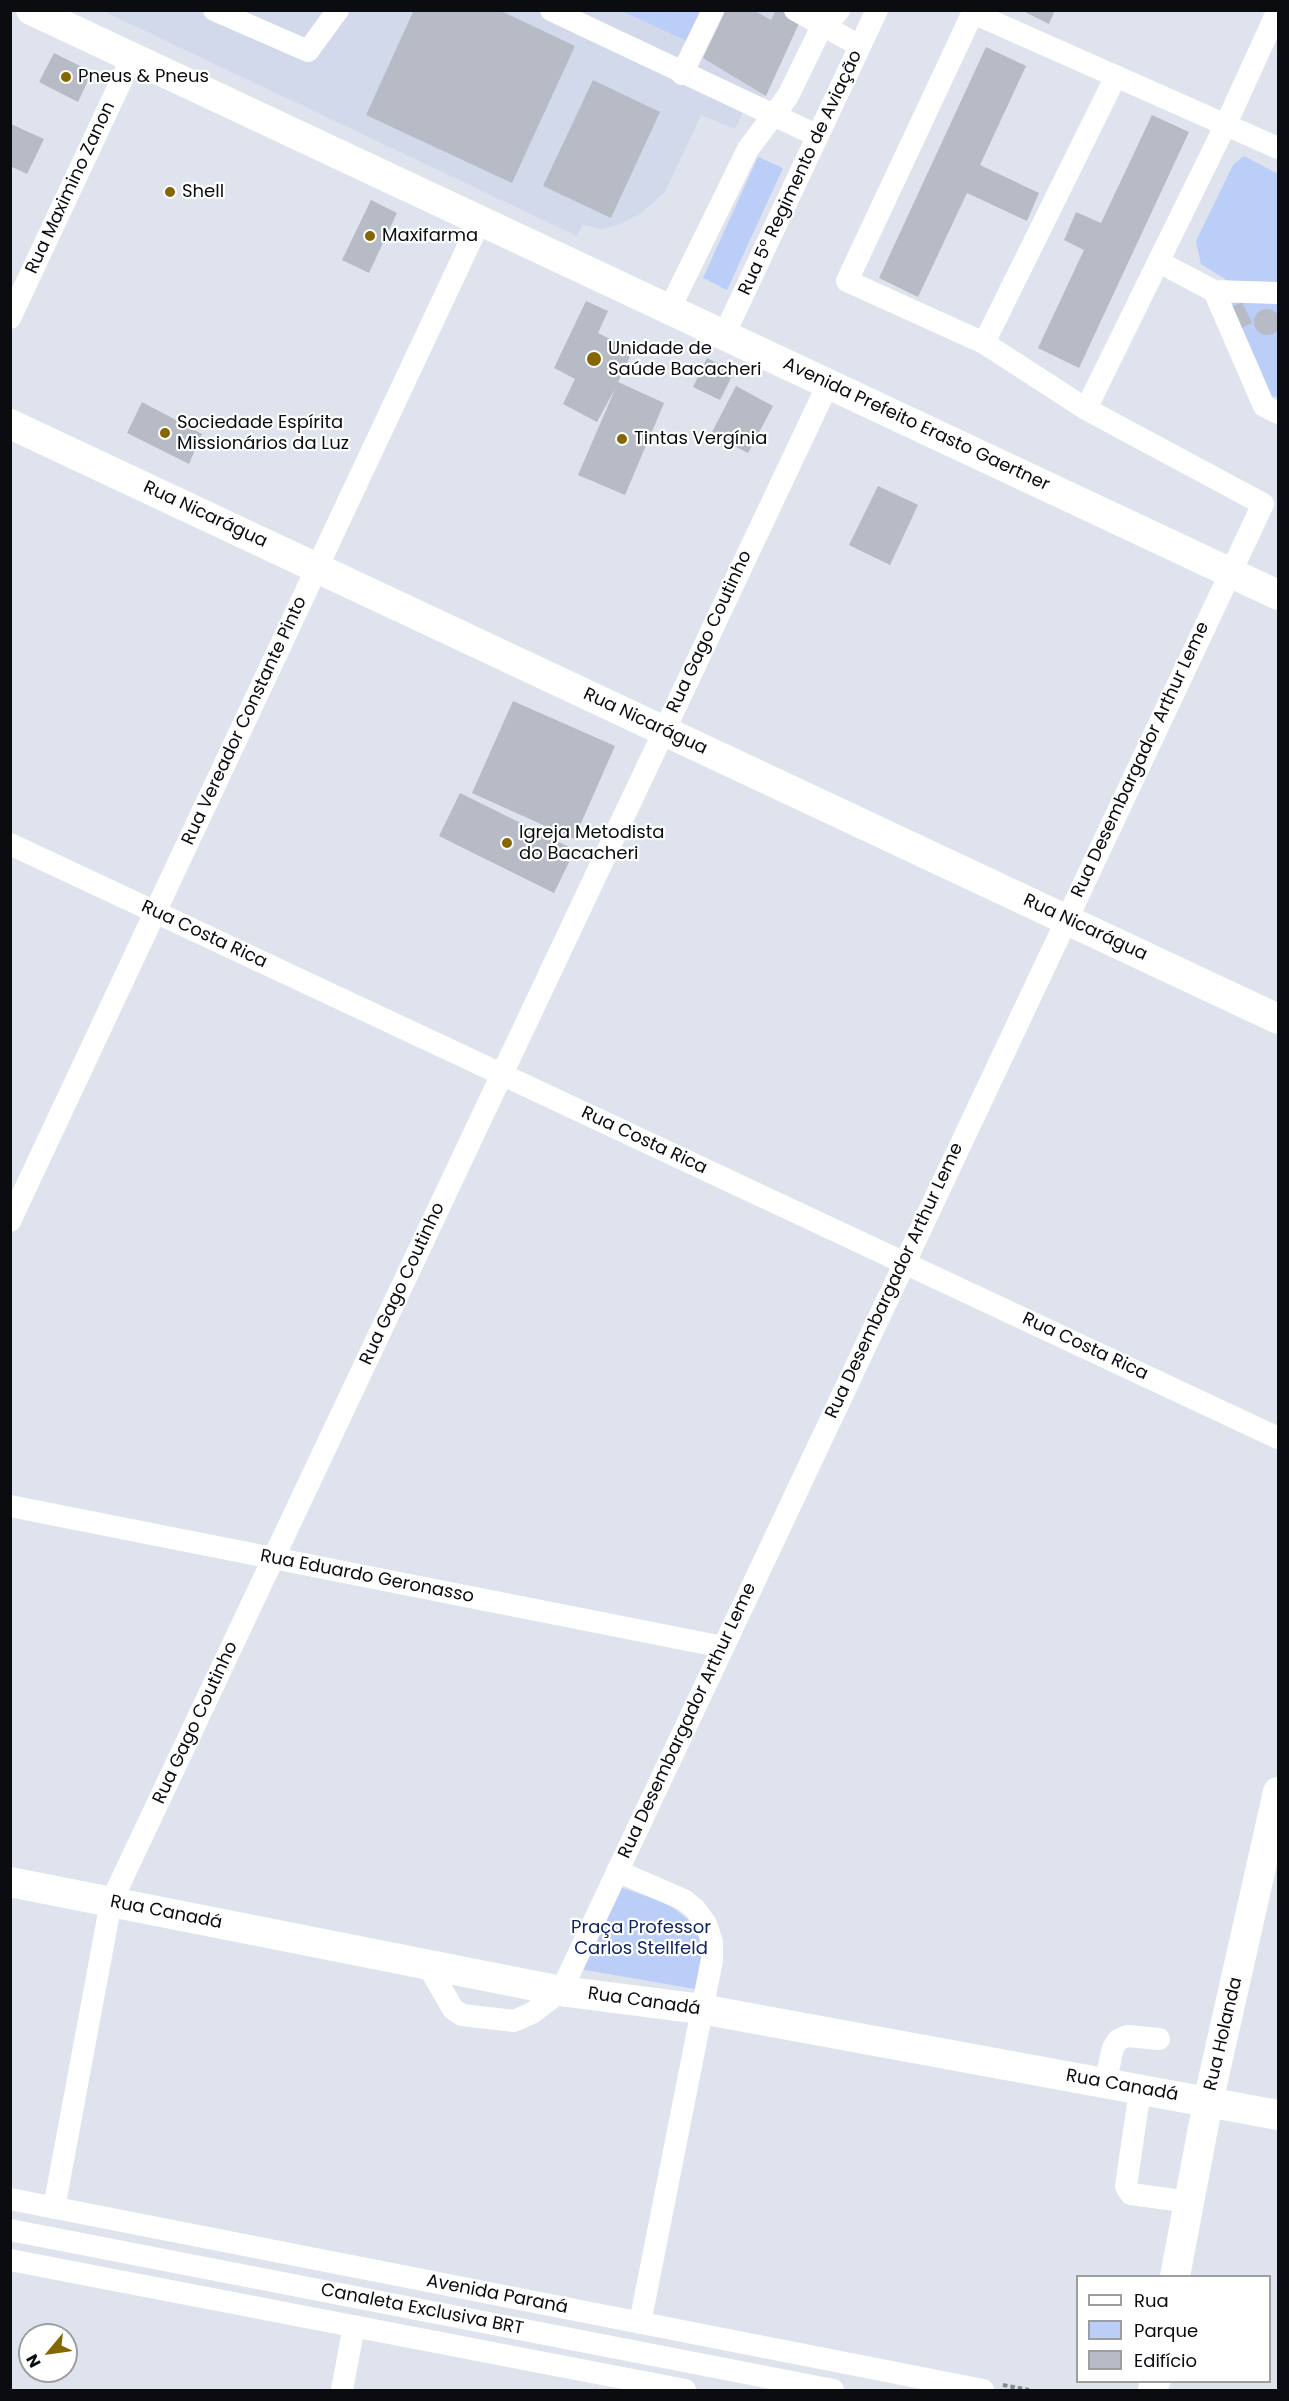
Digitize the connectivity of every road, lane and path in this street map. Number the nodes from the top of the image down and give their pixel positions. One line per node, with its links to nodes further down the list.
1 (31, 10): 12 (main road, Avenida Prefeito Erasto Gaertner)
2 (338, 10): 9 (street)
3 (551, 10): 13 (street)
4 (713, 10): 13 (street)
5 (795, 10): 10 (street)
6 (877, 10): 11 (street, Rua 5º Regimento de Aviação)
7 (1278, 10): 16 (street)
8 (974, 11): 14 (street); 26 (street)
9 (228, 13)
10 (831, 17): 11 (street); 15 (street)
11 (860, 46): 17 (street, Rua 5º Regimento de Aviação)
12 (132, 58): 19 (main road, Avenida Prefeito Erasto Gaertner); 24 (street, Rua Maximino Zanon)
13 (682, 74): 15 (street)
14 (1116, 76): 16 (street); 26 (street)
15 (773, 116): 17 (street); 23 (street)
16 (1226, 124): 18 (street); 20 (street)
17 (818, 136): 25 (street, Rua 5º Regimento de Aviação)
18 (1278, 148)
19 (480, 221): 23 (main road, Avenida Prefeito Erasto Gaertner); 32 (street, Rua Vereador Constante Pinto)
20 (1159, 262): 21 (street); 28 (street)
21 (1214, 291): 22 (street); 29 (street)
22 (1278, 293)
23 (669, 309): 25 (main road, Avenida Prefeito Erasto Gaertner)
24 (10, 318)
25 (724, 335): 27 (main road, Avenida Prefeito Erasto Gaertner)
26 (984, 343): 28 (street)
27 (828, 384): 33 (main road, Avenida Prefeito Erasto Gaertner); 35 (street, Rua Gago Coutinho)
28 (1086, 409): 31 (street)
29 (1278, 413)
30 (10, 424): 32 (main road, Rua Nicarágua)
31 (1271, 507): 33 (street, Rua Desembargador Arthur Leme)
32 (317, 568): 35 (main road, Rua Nicarágua); 37 (street, Rua Vereador Constante Pinto)
33 (1230, 572): 34 (main road, Avenida Prefeito Erasto Gaertner); 38 (street, Rua Desembargador Arthur Leme)
34 (1278, 595)
35 (664, 731): 38 (main road, Rua Nicarágua); 40 (street, Rua Gago Coutinho)
36 (10, 844): 37 (street, Rua Costa Rica)
37 (156, 912): 40 (street, Rua Costa Rica); 41 (street, Rua Vereador Constante Pinto)
38 (1066, 920): 39 (main road, Rua Nicarágua); 42 (street, Rua Desembargador Arthur Leme)
39 (1278, 1019)
40 (502, 1074): 42 (street, Rua Costa Rica); 45 (street, Rua Gago Coutinho)
41 (10, 1221)
42 (904, 1262): 43 (street, Rua Costa Rica); 46 (street, Rua Desembargador Arthur Leme)
43 (1278, 1438)
44 (10, 1506): 45 (street, Rua Eduardo Geronasso)
45 (273, 1558): 46 (street, Rua Eduardo Geronasso); 50 (street, Rua Gago Coutinho)
46 (723, 1647): 48 (street, Rua Desembargador Arthur Leme)
47 (1278, 1792): 57 (main road, Rua Holanda)
48 (617, 1871): 52 (street, Rua Desembargador Arthur Leme); 53 (street)
49 (10, 1882): 50 (main road, Rua Canadá)
50 (111, 1902): 51 (main road, Rua Canadá); 61 (street, Rua Gago Coutinho)
51 (427, 1964): 52 (main road, Rua Canadá); 52 (street)
52 (561, 1990): 53 (main road, Rua Canadá)
53 (701, 2009): 55 (main road, Rua Canadá); 65 (street)
54 (1159, 2039): 55 (street)
55 (1105, 2083): 56 (main road, Rua Canadá)
56 (1140, 2090): 57 (main road, Rua Canadá); 60 (street)
57 (1208, 2102): 58 (main road, Rua Canadá); 60 (main road, Rua Holanda)
58 (1278, 2115)
59 (10, 2199): 61 (street, Avenida Paraná)
60 (1190, 2202): 64 (main road, Rua Holanda)
61 (54, 2208): 65 (street, Avenida Paraná)
62 (10, 2230): 70 (street, Canaleta Exclusiva BRT)
63 (10, 2260): 66 (street)
64 (1175, 2275)
65 (640, 2323): 71 (street, Avenida Paraná)
66 (354, 2326): 67 (street); 68 (street)
67 (628, 2385): 69 (street)
68 (342, 2391)
69 (685, 2391)
70 (833, 2391)
71 (983, 2391)

